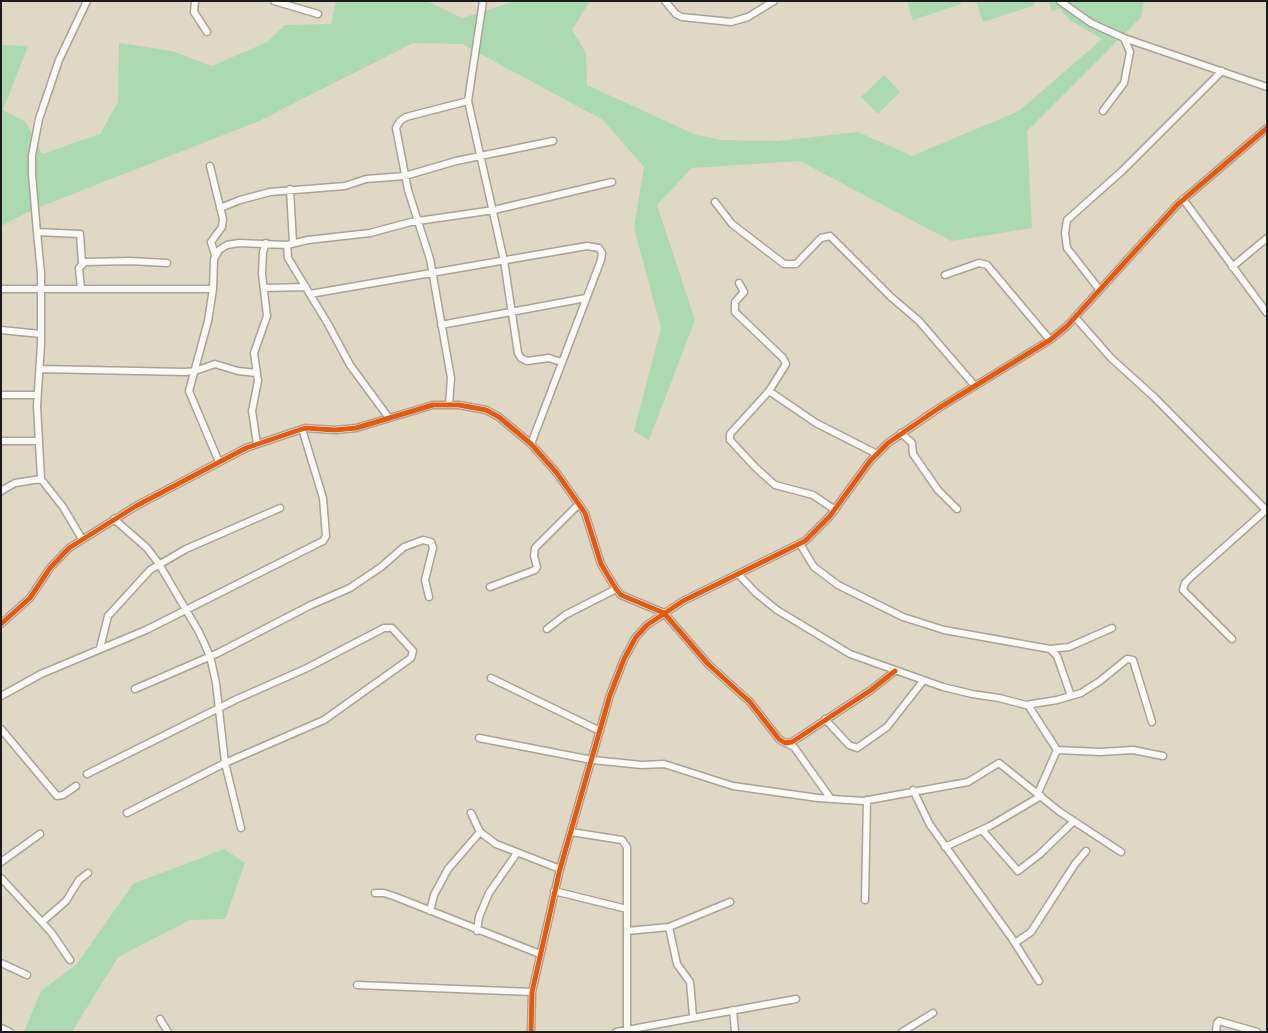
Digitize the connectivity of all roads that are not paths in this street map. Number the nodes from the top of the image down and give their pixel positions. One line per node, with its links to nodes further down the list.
1 (87, 1): 27 (street)
2 (195, 1): 9 (street)
3 (274, 1): 8 (street)
4 (483, 1): 13 (street)
5 (665, 1): 6 (street)
6 (774, 1)
7 (1060, 1): 10 (street)
8 (318, 14)
9 (207, 32)
10 (1124, 38): 11 (street); 14 (street)
11 (1222, 71): 12 (street); 45 (street)
12 (1267, 87)
13 (468, 101): 17 (street); 19 (street)
14 (1103, 111)
15 (1267, 128): 22 (street)
16 (553, 141): 17 (street)
17 (480, 155): 19 (street); 25 (street)
18 (210, 166): 24 (street)
19 (405, 176): 21 (street); 26 (street)
20 (612, 182): 25 (street)
21 (290, 189): 24 (street); 30 (street)
22 (1183, 199): 35 (street); 45 (street)
23 (715, 202): 59 (street)
24 (220, 208): 31 (street)
25 (494, 210): 26 (street); 32 (street)
26 (419, 222): 30 (street); 36 (street)
27 (37, 232): 33 (street); 40 (street)
28 (1267, 238): 35 (street)
29 (266, 243): 30 (street); 31 (street); 41 (street)
30 (290, 244): 39 (street)
31 (215, 255): 44 (street)
32 (504, 261): 36 (street); 47 (street); 48 (street)
33 (82, 263): 34 (street); 43 (street)
34 (167, 263)
35 (1232, 267): 49 (street)
36 (431, 274): 46 (street); 51 (street)
37 (945, 275): 54 (street)
38 (739, 284): 60 (street)
39 (306, 287): 41 (street); 46 (street)
40 (41, 288): 42 (street); 43 (street); 53 (street)
41 (264, 288): 58 (street)
42 (1, 289)
43 (81, 289): 44 (street)
44 (213, 289): 57 (street)
45 (1099, 289): 50 (street)
46 (310, 294): 64 (street)
47 (586, 298): 48 (street); 55 (street)
48 (511, 311): 51 (street); 55 (street)
49 (1267, 313)
50 (1075, 318): 54 (street); 81 (street)
51 (441, 325): 63 (street)
52 (1, 330): 53 (street)
53 (41, 334): 56 (street)
54 (1050, 340): 59 (street)
55 (561, 362): 70 (street)
56 (40, 369): 57 (street); 62 (street)
57 (195, 371): 58 (street); 72 (street)
58 (257, 373): 69 (street)
59 (975, 386): 66 (street)
60 (770, 392): 71 (street); 80 (street)
61 (1, 395): 62 (street)
62 (37, 395): 68 (street)
63 (450, 405): 64 (street); 70 (street)
64 (389, 418): 65 (street)
65 (302, 429): 69 (street); 90 (street)
66 (901, 433): 71 (street); 79 (street)
67 (1, 441): 68 (street)
68 (39, 441): 73 (street)
69 (257, 444): 72 (street)
70 (531, 444): 77 (street)
71 (876, 454): 80 (street)
72 (219, 462): 82 (street)
73 (41, 479): 74 (street); 83 (street)
74 (16, 483): 75 (street); 76 (street)
75 (1, 485)
76 (1, 491)
77 (579, 504): 87 (street); 88 (street)
78 (280, 508): 85 (street)
79 (957, 509)
80 (834, 510): 84 (street)
81 (1266, 510): 95 (street)
82 (114, 519): 83 (street); 85 (street)
83 (82, 539): 92 (street)
84 (800, 544): 86 (street); 97 (street)
85 (159, 564): 90 (street); 96 (street)
86 (739, 575): 91 (street); 99 (street)
87 (490, 587)
88 (616, 589): 91 (street); 94 (street)
89 (428, 597): 98 (street)
90 (186, 609): 96 (street); 98 (street)
91 (664, 613): 110 (street); 112 (street)
92 (1, 624)
93 (1112, 628): 97 (street)
94 (548, 629)
95 (1232, 639)
96 (100, 648): 103 (street)
97 (1050, 649): 104 (street)
98 (210, 656): 102 (street); 106 (street)
99 (895, 671): 101 (street); 107 (street)
100 (491, 678): 110 (street)
101 (923, 680): 105 (street); 107 (street)
102 (135, 689)
103 (1, 696)
104 (1071, 696): 105 (street); 108 (street)
105 (1028, 705): 113 (street)
106 (219, 709): 116 (street); 116 (street); 117 (street)
107 (825, 719): 112 (street)
108 (1152, 722)
109 (1, 729): 118 (street)
110 (600, 731): 115 (street)
111 (479, 738): 115 (street)
112 (785, 743): 121 (street)
113 (1057, 750): 114 (street); 120 (street)
114 (1163, 756)
115 (592, 760): 121 (street); 129 (street)
116 (226, 763): 123 (street); 126 (street)
117 (87, 774)
118 (76, 786)
119 (913, 790): 120 (street); 122 (street); 131 (street)
120 (1039, 794): 125 (street); 127 (street)
121 (831, 799): 122 (street)
122 (867, 800): 141 (street)
123 (127, 813)
124 (471, 813): 128 (street)
125 (1074, 821): 127 (street); 133 (street)
126 (241, 828)
127 (982, 830): 131 (street)
128 (480, 832): 134 (street); 144 (street)
129 (571, 832): 136 (street); 143 (street)
130 (40, 834): 135 (street)
131 (945, 847): 149 (street)
132 (1086, 850): 149 (street)
133 (1121, 852)
134 (517, 853): 136 (street); 147 (street)
135 (1, 862)
136 (560, 869): 139 (street)
137 (88, 872): 145 (street)
138 (1, 878): 145 (street)
139 (554, 891): 143 (street); 150 (street)
140 (376, 893): 144 (street)
141 (865, 900)
142 (730, 902): 146 (street)
143 (627, 909): 148 (street)
144 (430, 912): 147 (street)
145 (42, 922): 151 (street)
146 (669, 928): 148 (street); 160 (street)
147 (476, 931): 150 (street)
148 (627, 931): 163 (street)
149 (1015, 943): 154 (street)
150 (540, 954): 156 (street)
151 (70, 960)
152 (1, 963): 153 (street)
153 (27, 975)
154 (1039, 980)
155 (357, 985): 156 (street)
156 (532, 992): 166 (street)
157 (796, 999): 158 (street)
158 (733, 1010): 160 (street); 168 (street)
159 (933, 1012): 169 (street)
160 (693, 1016): 163 (street)
161 (160, 1019): 165 (street)
162 (1, 1028): 164 (street)
163 (627, 1030): 167 (street)
164 (10, 1032)
165 (168, 1032)
166 (531, 1032)
167 (616, 1032)
168 (735, 1032)
169 (902, 1032)
170 (1216, 1032): 171 (street)
171 (1257, 1032)

